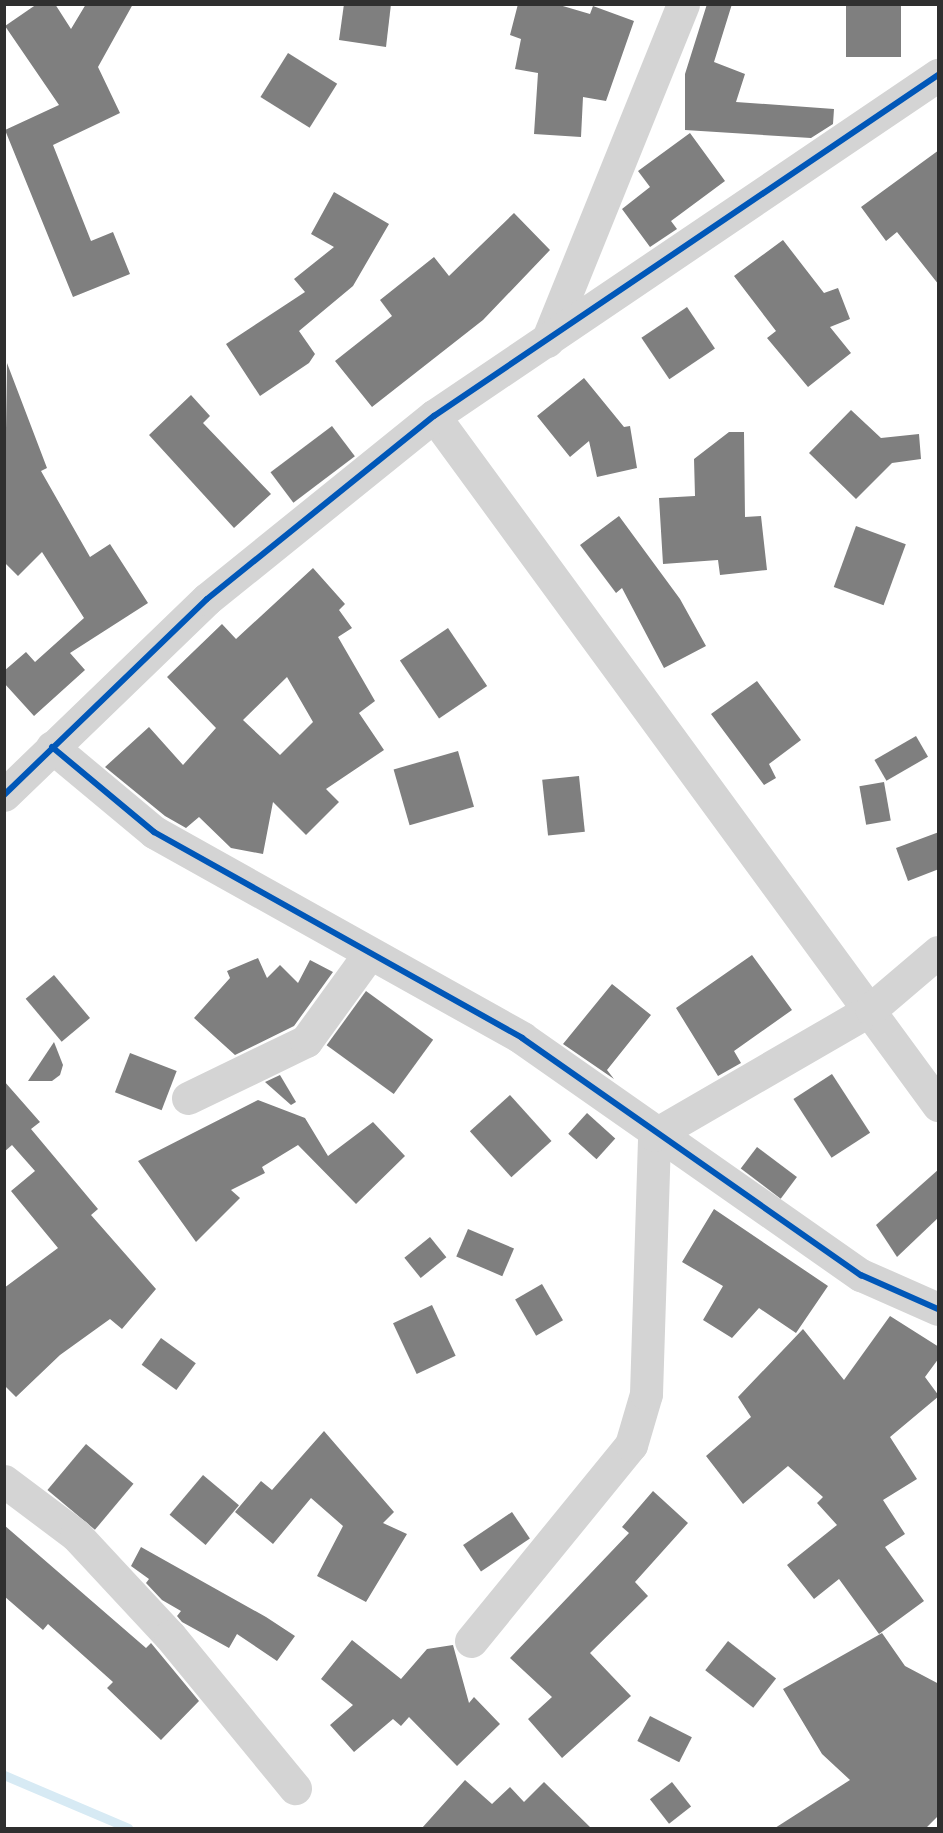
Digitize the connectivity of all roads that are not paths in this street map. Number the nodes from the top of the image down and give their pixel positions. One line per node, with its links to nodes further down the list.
1 (683, 4): 3 (street)
2 (939, 75): 3 (street)
3 (547, 341): 4 (street)
4 (434, 416): 5 (street); 9 (street)
5 (52, 747): 6 (street); 8 (street)
6 (4, 795)
7 (939, 952): 9 (street)
8 (369, 954): 10 (street); 12 (street)
9 (871, 1009): 11 (street); 12 (street)
10 (188, 1098)
11 (939, 1105)
12 (654, 1136): 13 (street); 15 (street)
13 (939, 1309)
14 (4, 1481): 16 (street)
15 (471, 1641)
16 (295, 1788)

